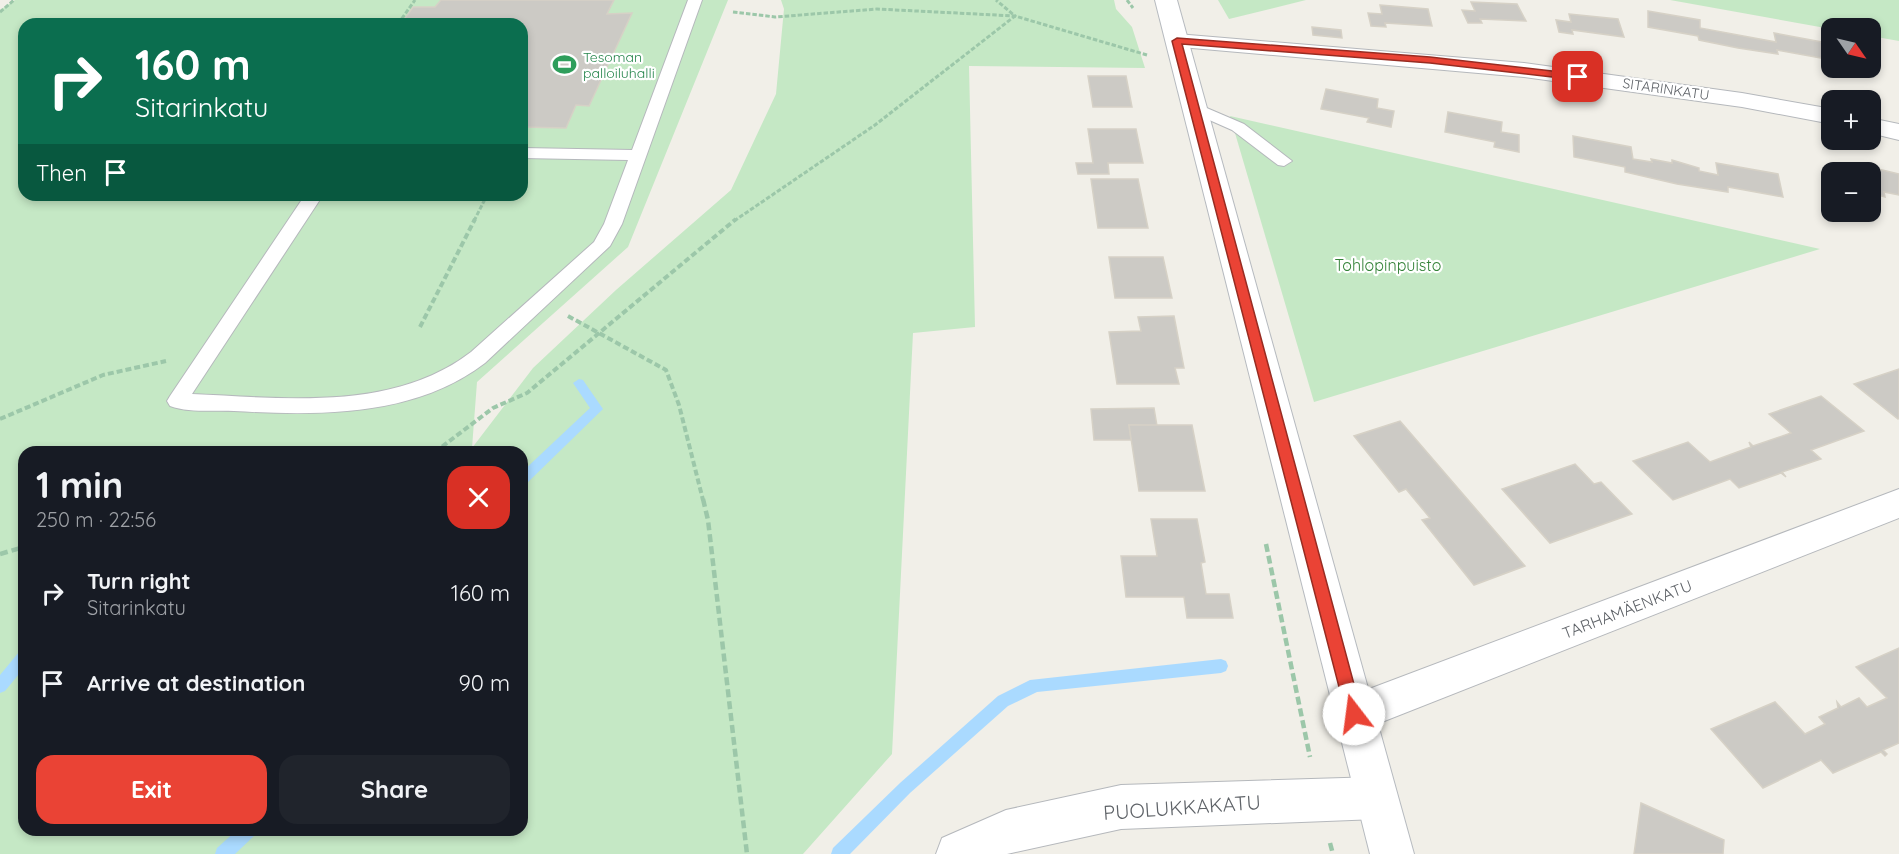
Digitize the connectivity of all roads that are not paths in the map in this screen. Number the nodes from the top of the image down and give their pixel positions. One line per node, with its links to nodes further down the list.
1 (695, 0): 9 (lane)
2 (1166, 0): 3 (street)
3 (1165, 49): 4 (street); 5 (street, SITARINKATU)
4 (1195, 108): 10 (lane); 13 (street)
5 (1821, 115)
6 (1881, 127): 7 (street)
7 (1899, 132)
8 (528, 153): 9 (lane)
9 (638, 155): 11 (lane)
10 (1284, 161)
11 (310, 201)
12 (1899, 503): 13 (street, TARHAMÄENKATU)
13 (1354, 714): 14 (street)
14 (1377, 798): 15 (street, PUOLUKKAKATU); 16 (street)
15 (958, 854)
16 (1392, 854)

